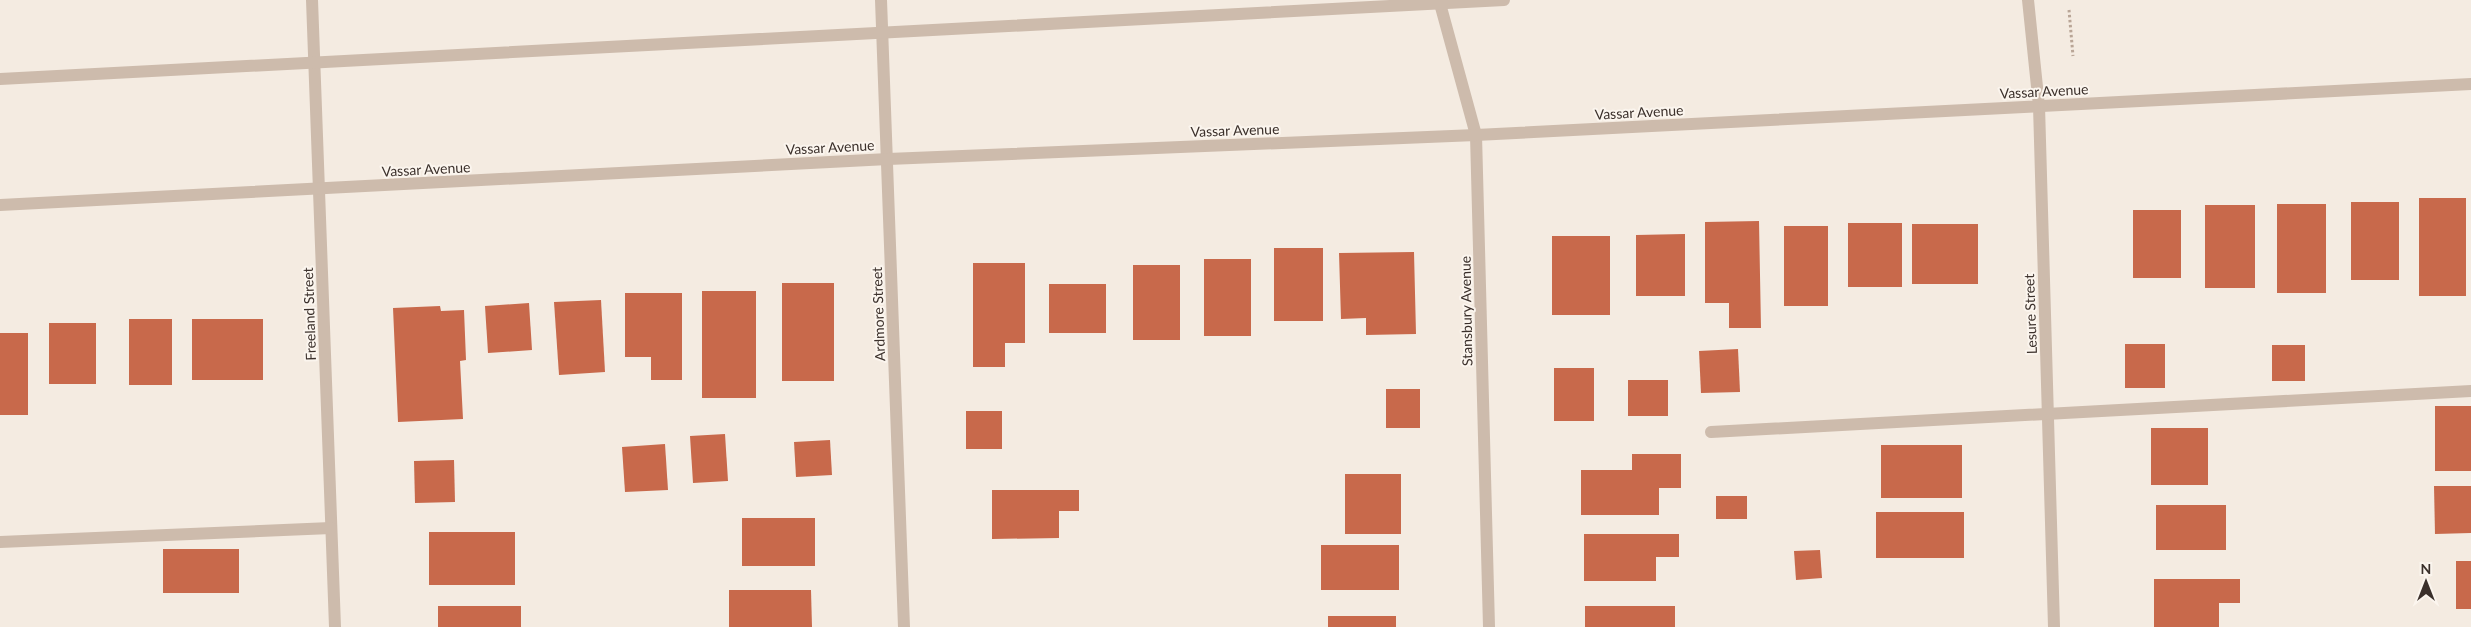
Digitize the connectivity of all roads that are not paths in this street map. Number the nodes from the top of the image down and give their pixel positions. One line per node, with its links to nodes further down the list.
1 (312, 0): 7 (street, Freeland Street)
2 (881, 0): 6 (street, Ardmore Street)
3 (1504, 0): 5 (street)
4 (2028, 0): 10 (street, Lesure Street)
5 (1439, 2): 6 (street); 11 (street, Stansbury Avenue)
6 (882, 33): 7 (street); 12 (street, Ardmore Street)
7 (315, 63): 8 (street); 13 (street, Freeland Street)
8 (0, 79)
9 (2471, 84): 10 (street, Vassar Avenue)
10 (2040, 106): 11 (street, Vassar Avenue); 16 (street, Lesure Street)
11 (1476, 135): 12 (street, Vassar Avenue); 22 (street, Stansbury Avenue)
12 (888, 159): 13 (street, Vassar Avenue); 21 (street, Ardmore Street)
13 (320, 189): 14 (street, Vassar Avenue); 18 (street, Freeland Street)
14 (0, 205)
15 (2471, 391): 16 (street)
16 (2048, 415): 17 (street); 23 (street, Lesure Street)
17 (1711, 432)
18 (332, 528): 19 (street); 20 (street, Freeland Street)
19 (0, 542)
20 (335, 627)
21 (904, 627)
22 (1489, 627)
23 (2054, 627)

